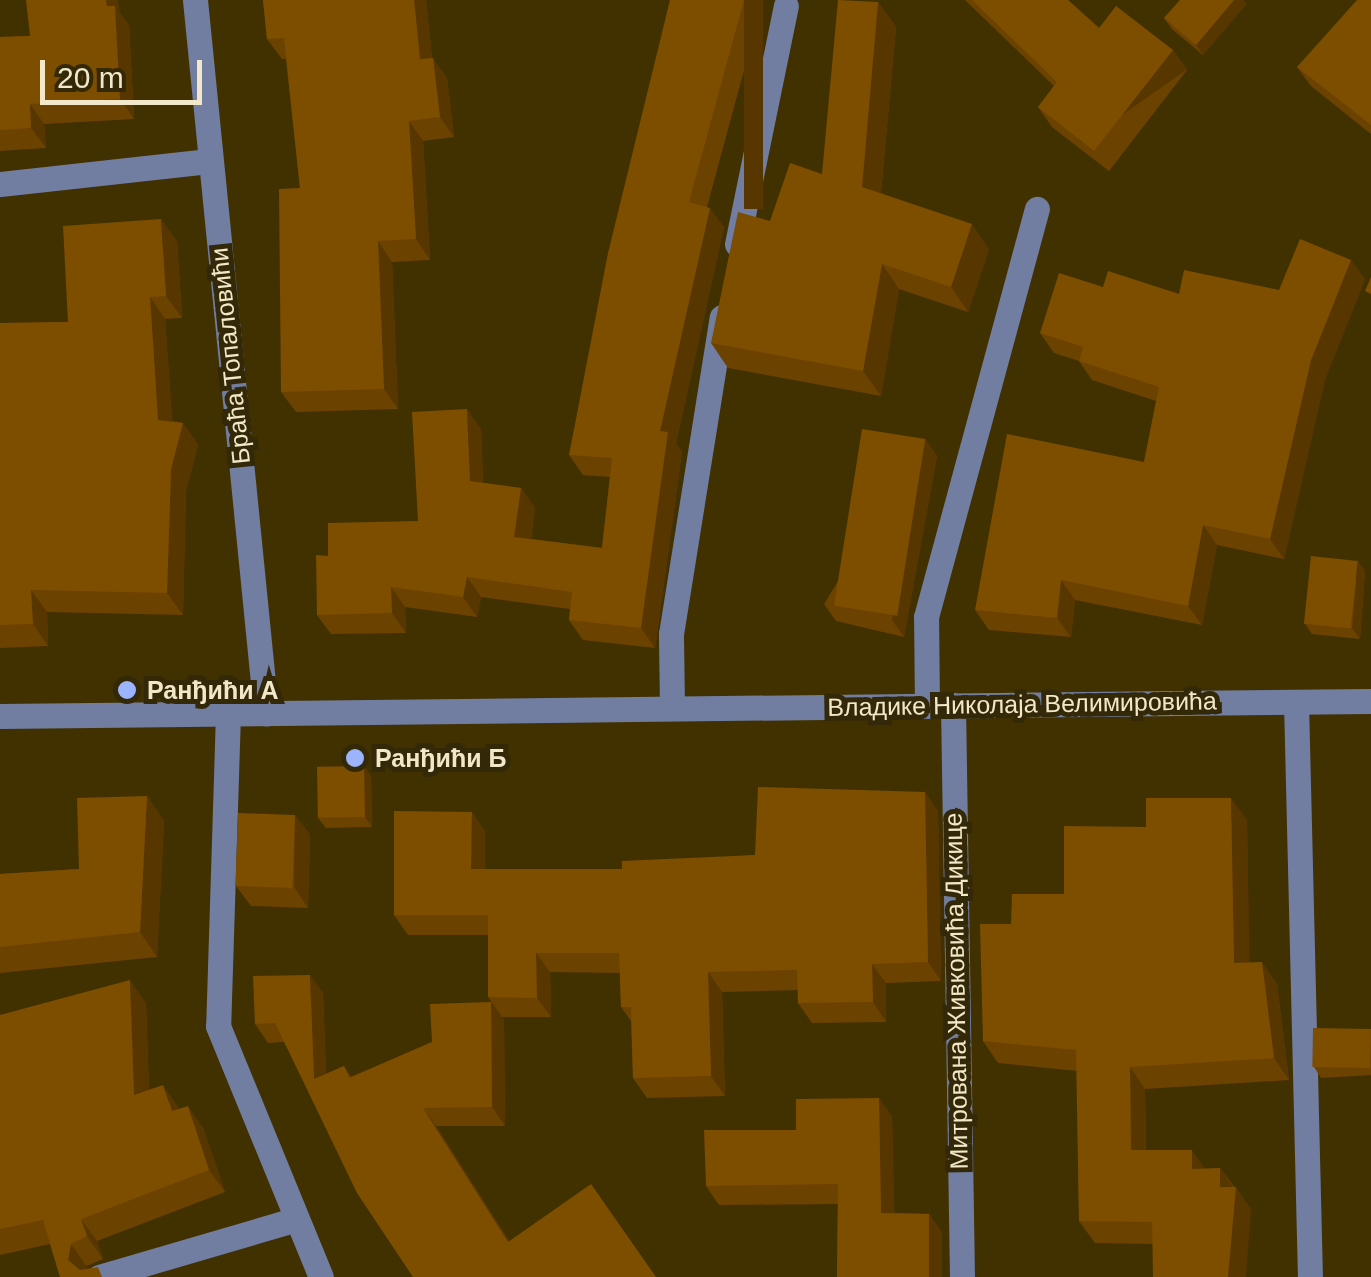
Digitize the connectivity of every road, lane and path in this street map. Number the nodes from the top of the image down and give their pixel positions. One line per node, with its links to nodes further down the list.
1 (195, 0): 3 (street, Браћа Топаловићи)
2 (786, 6): 9 (street)
3 (209, 161): 4 (street); 11 (street, Браћа Топаловићи)
4 (0, 184)
5 (1037, 210): 8 (street, Митрована Живковића Дикице)
6 (1371, 701): 7 (street, Владике Николаја Велимировића)
7 (1296, 702): 8 (street, Владике Николаја Велимировића); 17 (street)
8 (940, 705): 9 (street, Владике Николаја Велимировића); 16 (street, Митрована Живковића Дикице)
9 (672, 708): 11 (street, Владике Николаја Велимировића)
10 (228, 713): 11 (street, Владике Николаја Велимировића); 12 (street, Владике Николаја Велимировића); 13 (street)
11 (266, 713)
12 (0, 716)
13 (291, 1221): 14 (street); 15 (street)
14 (99, 1277)
15 (321, 1277)
16 (962, 1277)
17 (1310, 1277)

